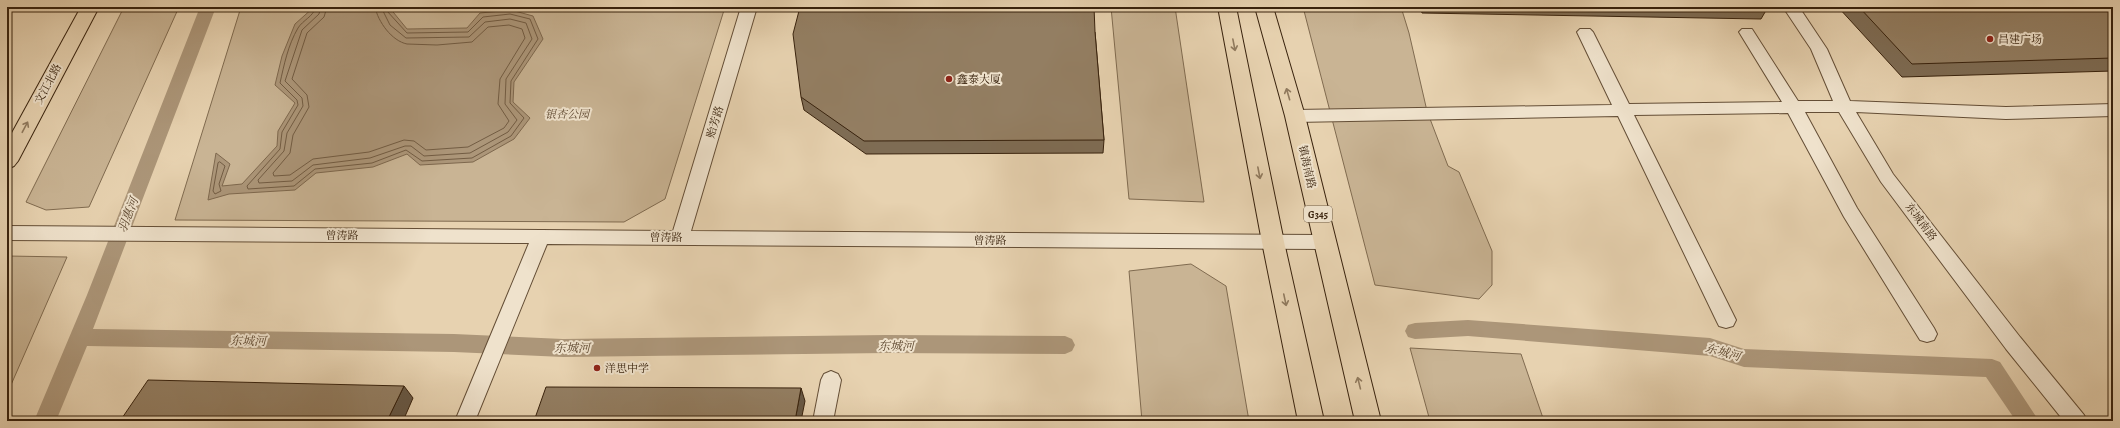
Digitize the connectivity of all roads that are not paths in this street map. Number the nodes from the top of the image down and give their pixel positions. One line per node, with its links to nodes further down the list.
1 (77, 7): 14 (main road)
2 (90, 7): 15 (main road, 文江北路, one-way to 2)
3 (749, 7): 18 (street, 贻芳路)
4 (1227, 7): 19 (main road, one-way to 19)
5 (1264, 7): 13 (main road, 镇海南路 / G345, one-way to 5)
6 (1790, 7): 9 (street, 东城南路)
7 (1585, 32): 12 (street)
8 (1747, 32): 10 (street)
9 (1844, 106): 10 (street); 11 (street); 28 (street, 东城南路)
10 (1794, 108): 12 (street); 22 (street)
11 (2113, 110)
12 (1622, 111): 13 (street); 21 (street)
13 (1295, 116): 20 (main road, 镇海南路 / G345)
14 (7, 133)
15 (7, 162)
16 (7, 233): 17 (street, 曾涛路)
17 (540, 237): 18 (street, 曾涛路); 24 (street)
18 (680, 237): 19 (street, 曾涛路)
19 (1272, 242): 20 (street, 曾涛路); 26 (main road, one-way to 26)
20 (1324, 242): 27 (main road, 镇海南路 / G345, one-way to 20)
21 (1726, 320)
22 (1927, 334)
23 (831, 380): 25 (street)
24 (465, 421)
25 (823, 421)
26 (1311, 421)
27 (1368, 421)
28 (2077, 421)

